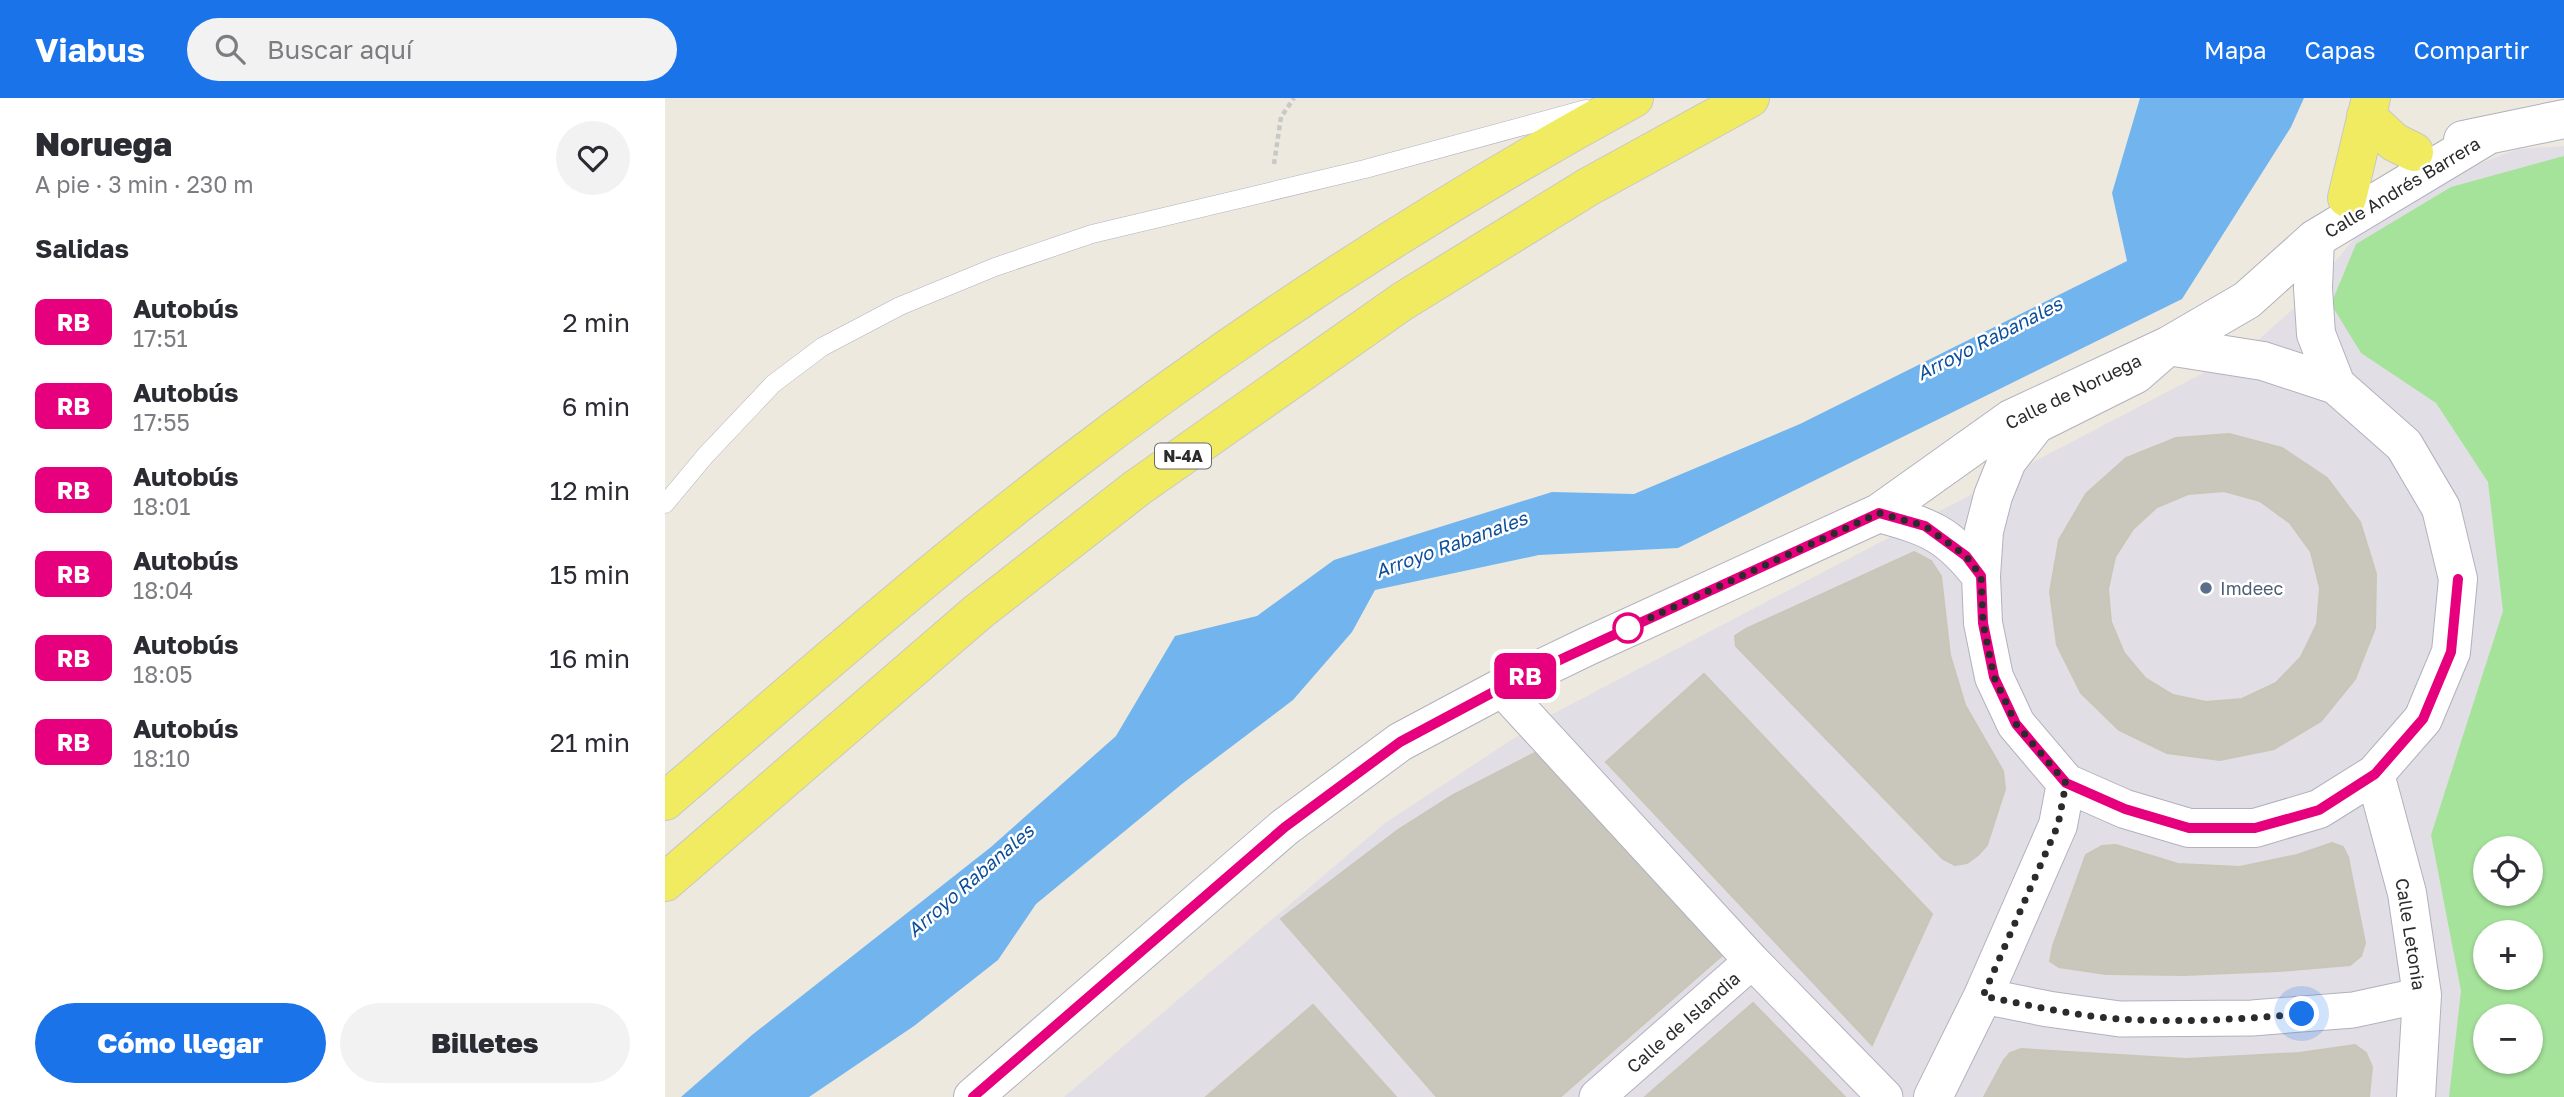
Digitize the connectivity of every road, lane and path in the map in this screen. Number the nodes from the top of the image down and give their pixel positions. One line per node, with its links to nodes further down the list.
1 (1294, 98): 9 (path)
2 (1626, 98): 9 (lane)
3 (1634, 98): 22 (main road)
4 (1750, 98): 23 (main road, N-4A)
5 (2369, 107): 8 (main road); 10 (main road)
6 (2564, 119): 7 (street, Calle Andrés Barrera)
7 (2488, 135): 8 (street, Calle Andrés Barrera); 11 (street, Calle Andrés Barrera)
8 (2414, 152): 10 (street, Calle Andrés Barrera)
9 (1269, 193): 16 (lane)
10 (2347, 198): 11 (street, Calle Andrés Barrera)
11 (2315, 239): 12 (street, Calle de Noruega); 13 (street, Calle de Noruega); 14 (street, Calle Andrés Barrera)
12 (2168, 346): 13 (street); 15 (street, Calle de Noruega); 17 (street, Calle de Noruega)
13 (2213, 354): 14 (street); 15 (street, Calle de Noruega)
14 (2336, 386): 20 (street)
15 (2007, 460): 17 (street, Calle de Noruega); 18 (street)
16 (665, 504)
17 (1879, 513): 18 (street); 19 (street, Calle de Noruega)
18 (1981, 576): 21 (street)
19 (1501, 688): 24 (street); 27 (street, Calle de Noruega)
20 (2375, 774): 21 (street); 25 (street, Calle Letonia)
21 (2066, 783): 26 (street)
22 (665, 801)
23 (665, 882)
24 (1752, 961): 28 (street, Calle de Islandia); 29 (street, Calle de Islandia)
25 (2421, 995): 26 (street); 31 (street, Calle Letonia)
26 (1983, 996): 30 (street)
27 (973, 1097)
28 (1597, 1097)
29 (1885, 1097)
30 (1933, 1097)
31 (2416, 1097)

